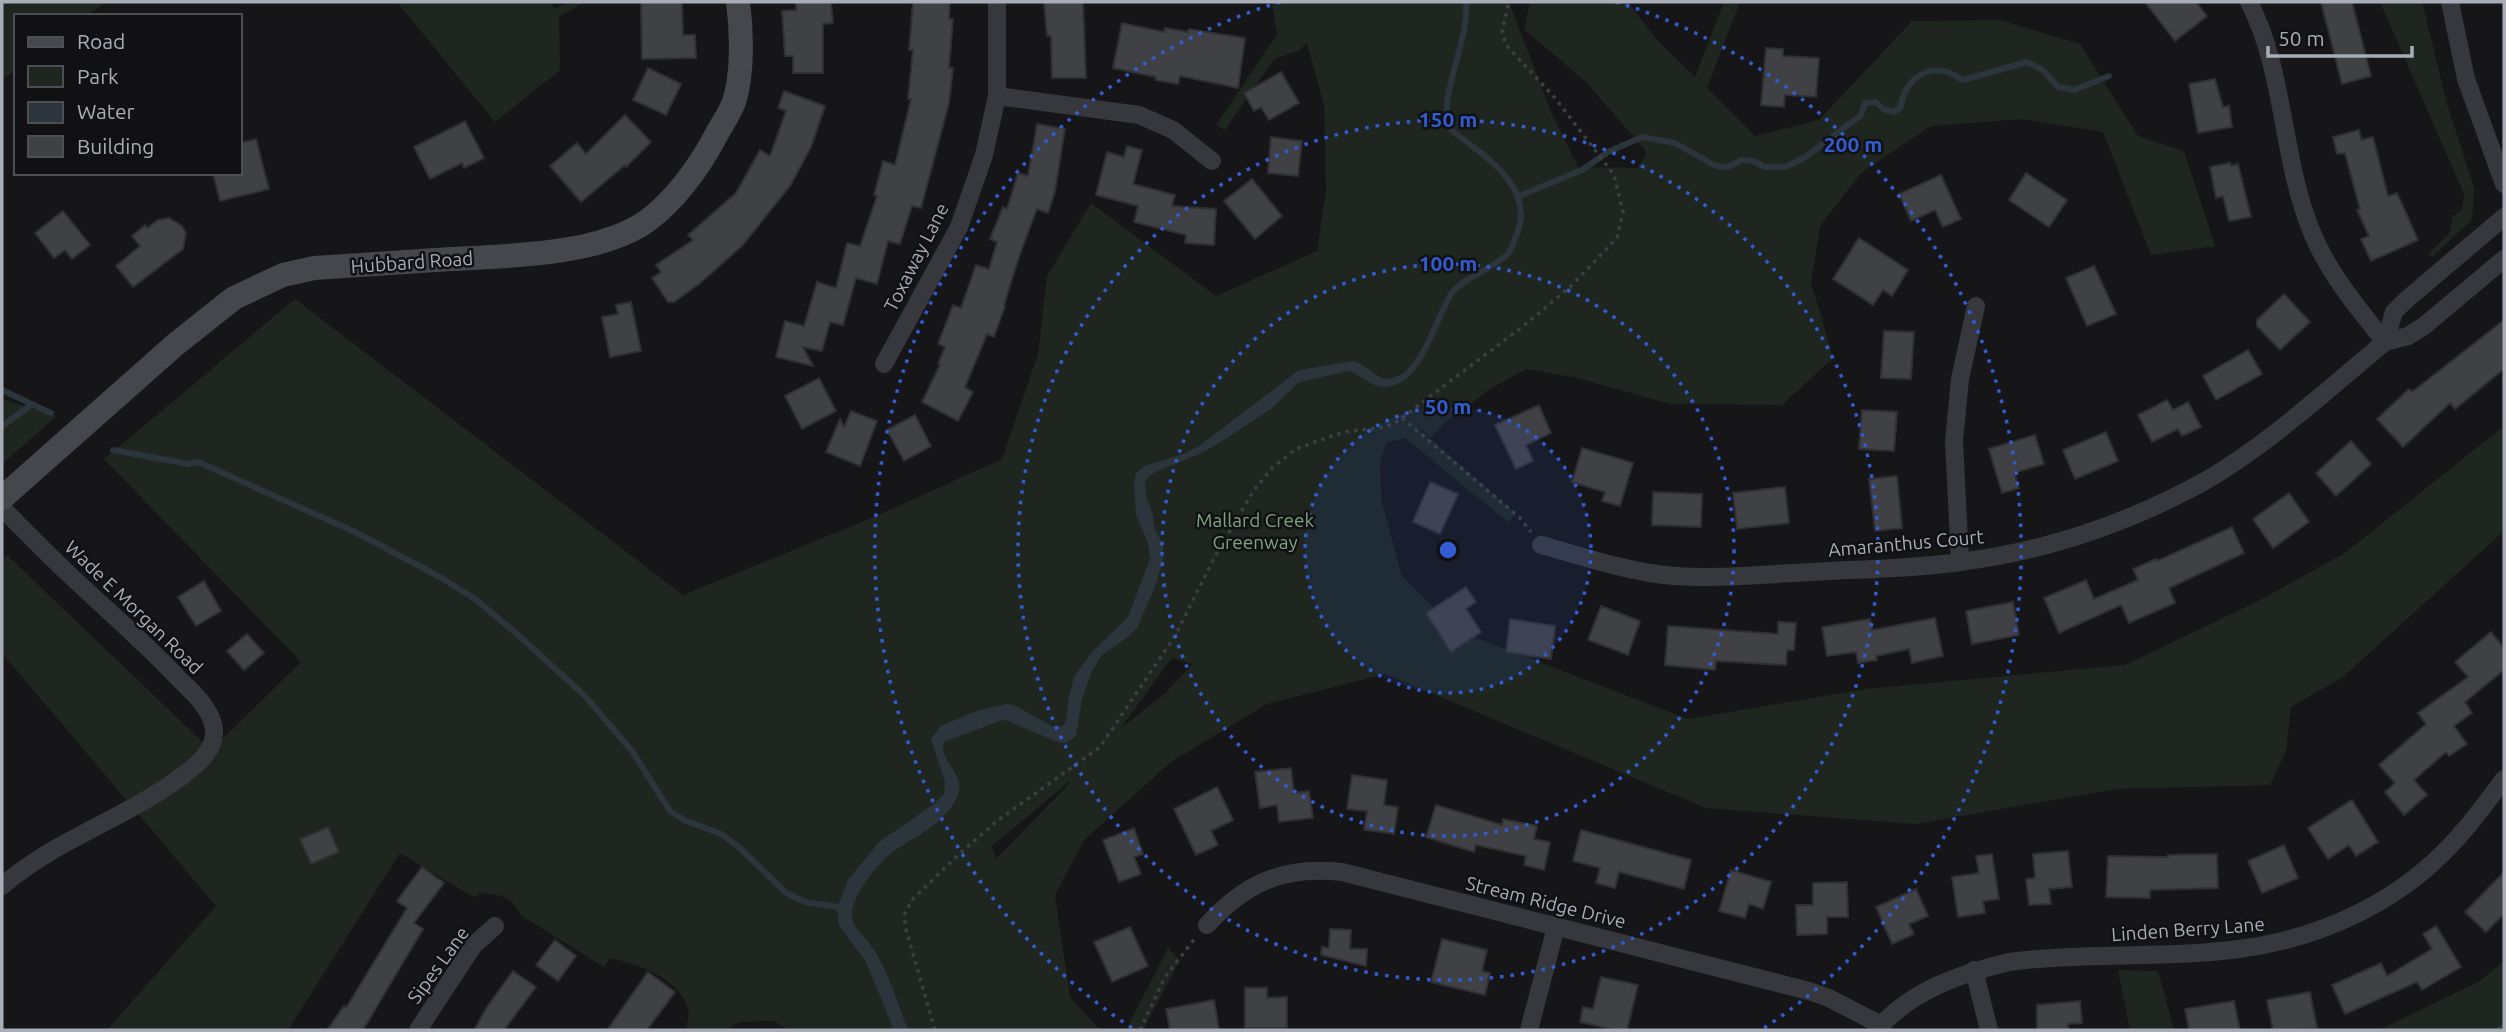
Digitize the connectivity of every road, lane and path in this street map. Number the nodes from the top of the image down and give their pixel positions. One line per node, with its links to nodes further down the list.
1 (738, 2): 15 (main road, Hubbard Road)
2 (997, 2): 6 (street, Toxaway Lane)
3 (1509, 2): 14 (path)
4 (2249, 2): 12 (street)
5 (2450, 2): 8 (street)
6 (997, 96): 7 (street); 13 (street, Toxaway Lane)
7 (1212, 161)
8 (2504, 184)
9 (2504, 217): 12 (street)
10 (2504, 259): 12 (street, Amaranthus Court)
11 (1976, 306): 18 (street)
12 (2385, 342): 18 (street, Amaranthus Court)
13 (884, 364)
14 (1402, 418): 17 (path); 27 (path)
15 (2, 498)
16 (2, 508): 20 (street, Wade E Morgan Road)
17 (1541, 545): 18 (street, Amaranthus Court)
18 (1959, 562)
19 (2504, 779): 24 (street, Linden Berry Lane)
20 (2, 886)
21 (1207, 925): 23 (street, Stream Ridge Drive); 28 (path)
22 (495, 926): 26 (street, Sipes Lane)
23 (1556, 927): 25 (street, Stream Ridge Drive); 29 (street)
24 (1974, 970): 25 (street, Linden Berry Lane); 30 (street)
25 (1879, 1028)
26 (418, 1030)
27 (935, 1030)
28 (1140, 1030)
29 (1529, 1030)
30 (1989, 1030)

